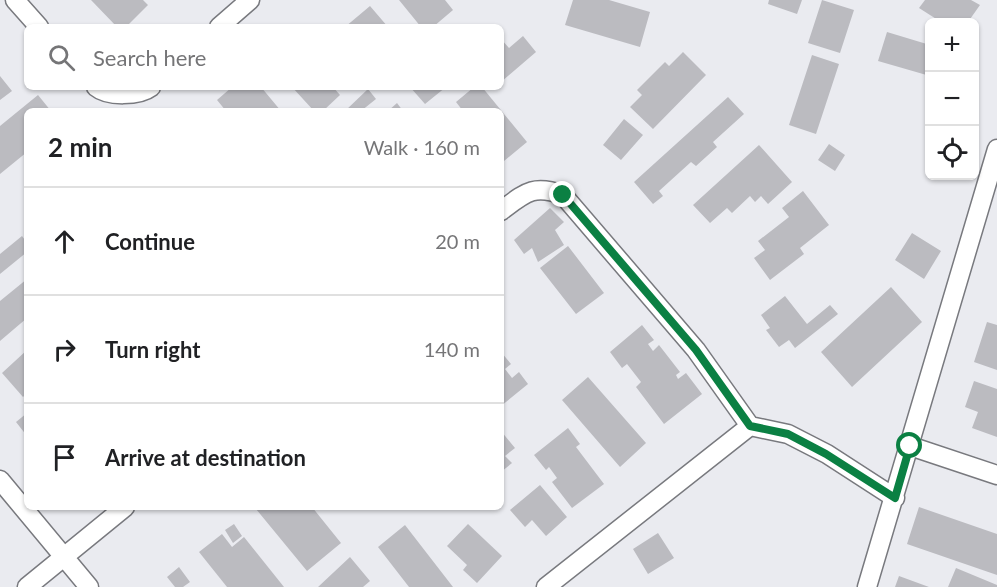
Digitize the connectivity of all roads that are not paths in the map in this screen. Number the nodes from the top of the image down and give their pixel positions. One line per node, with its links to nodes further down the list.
1 (15, 0): 3 (street)
2 (250, 0): 4 (street)
3 (36, 24)
4 (222, 24)
5 (100, 90): 6 (street)
6 (139, 90)
7 (997, 149): 10 (street)
8 (504, 209): 9 (street)
9 (750, 426): 13 (street); 20 (street)
10 (910, 446): 11 (street); 13 (street)
11 (997, 475)
12 (0, 480): 14 (street)
13 (895, 498): 21 (street)
14 (24, 509)
15 (25, 510): 17 (street)
16 (121, 510): 17 (street)
17 (64, 558): 18 (street); 19 (street)
18 (27, 587)
19 (89, 587)
20 (546, 587)
21 (867, 587)

